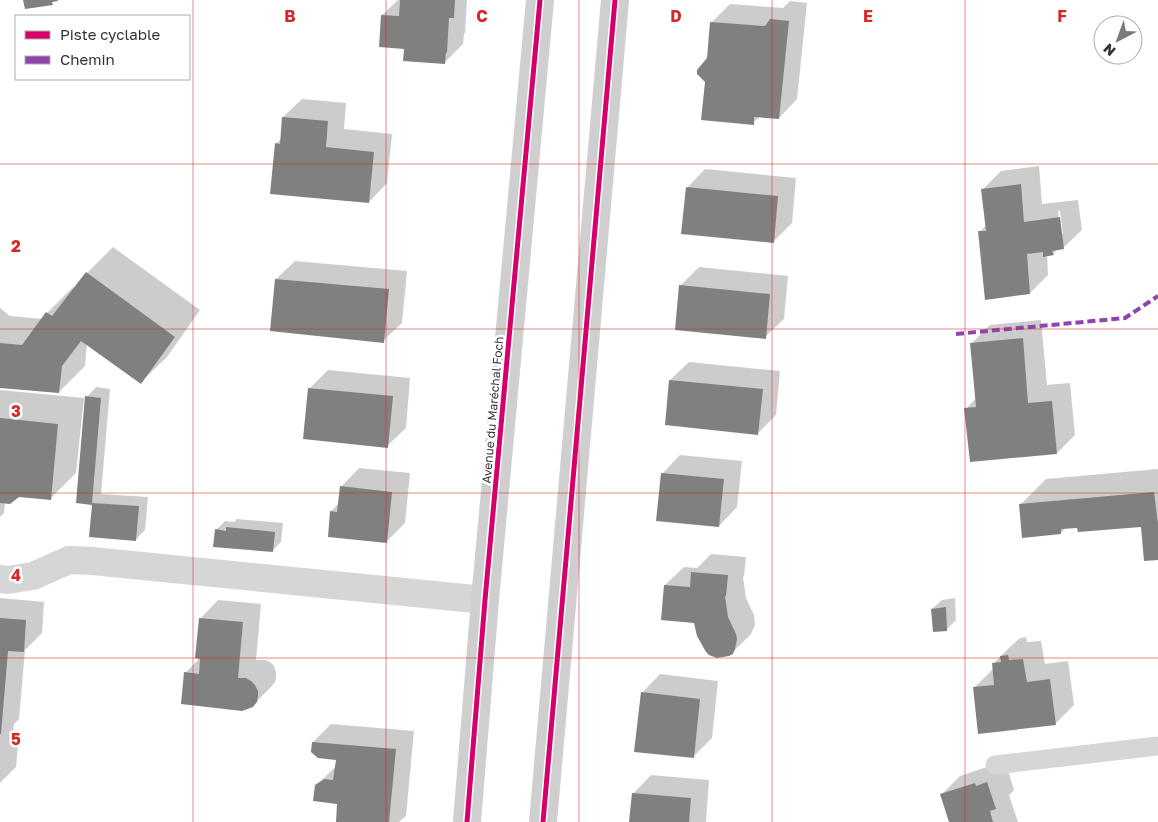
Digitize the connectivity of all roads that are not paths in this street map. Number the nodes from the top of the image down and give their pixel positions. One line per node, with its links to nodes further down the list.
1 (540, 0): 4 (main road, Avenue du Maréchal Foch)
2 (615, 0): 8 (main road)
3 (0, 579): 4 (street)
4 (485, 600): 7 (main road, Avenue du Maréchal Foch)
5 (1158, 746): 6 (lane)
6 (995, 765)
7 (467, 822)
8 (543, 822)

